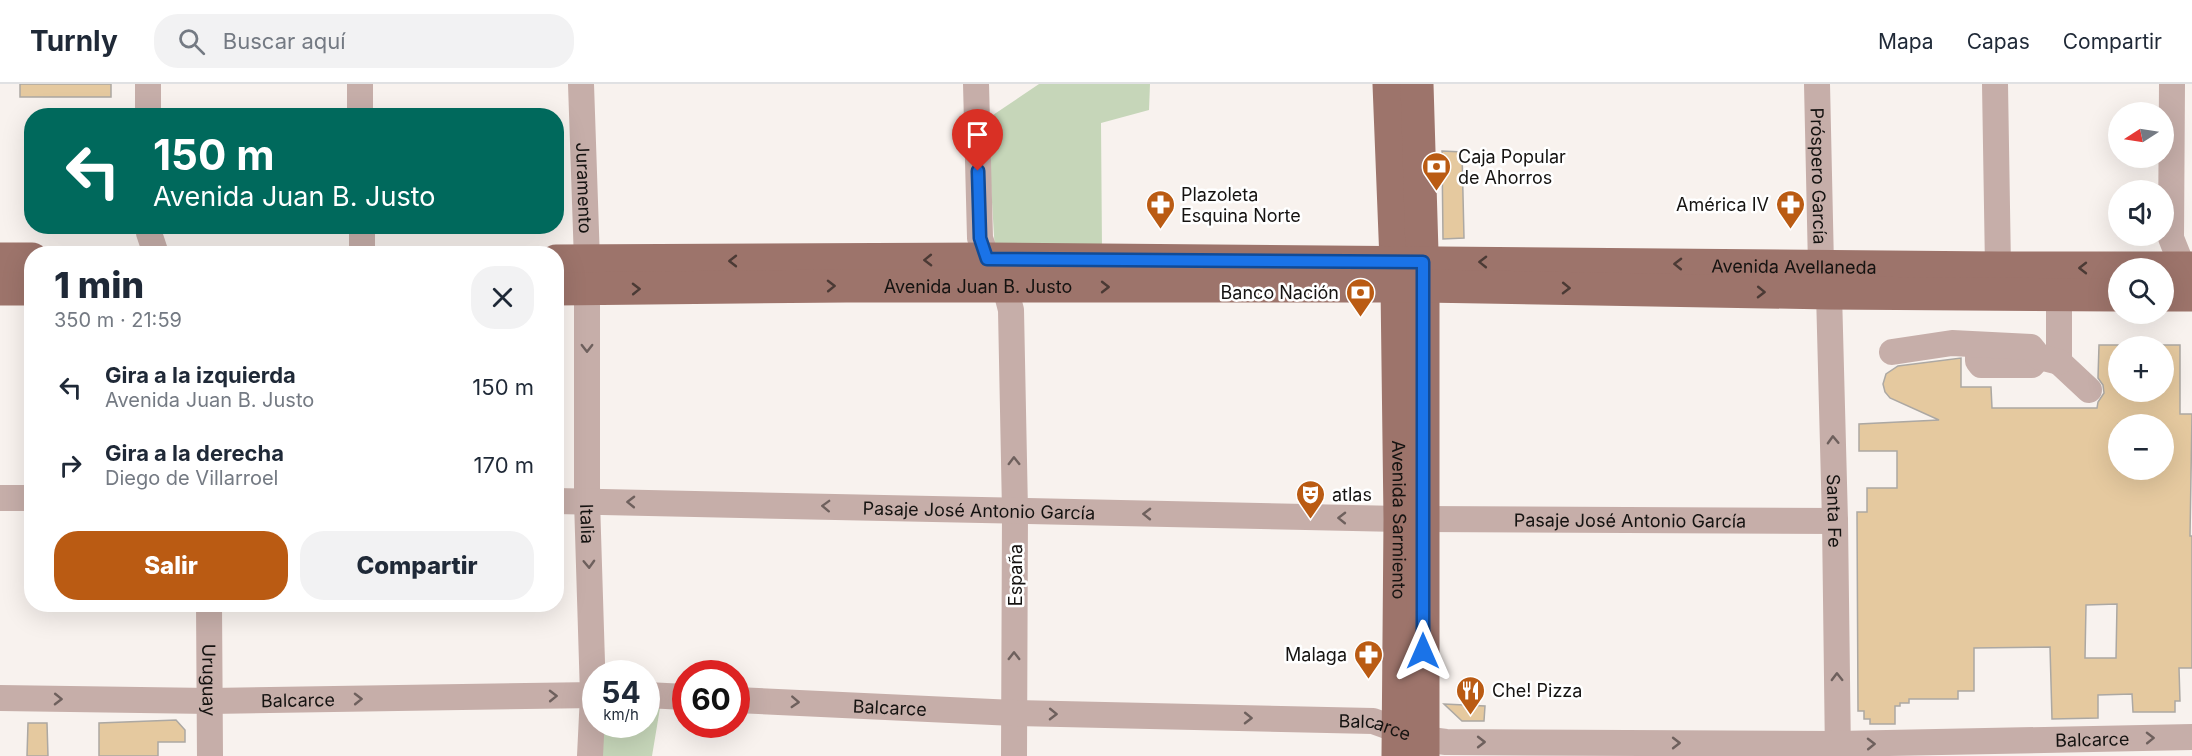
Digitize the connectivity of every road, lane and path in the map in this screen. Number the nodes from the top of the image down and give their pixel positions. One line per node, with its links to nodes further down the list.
1 (148, 84): 10 (street)
2 (360, 84): 11 (street)
3 (581, 84): 17 (street, Juramento)
4 (976, 84): 13 (street)
5 (1389, 84): 16 (main road)
6 (1417, 84): 16 (main road)
7 (1817, 84): 19 (street, Próspero García)
8 (1995, 84): 15 (street)
9 (2172, 84): 18 (street)
10 (148, 108)
11 (360, 108)
12 (0, 259): 14 (main road)
13 (987, 259): 16 (main road, Avenida Juan B. Justo); 17 (main road, Avenida Juan B. Justo, one-way to 17); 20 (street)
14 (24, 260)
15 (1998, 268): 18 (main road, Avenida Avellaneda, one-way to 15); 19 (main road, Avenida Avellaneda)
16 (1410, 274): 19 (main road, Avenida Avellaneda); 20 (main road, Avenida Juan B. Justo, one-way to 16); 34 (main road, Avenida Sarmiento)
17 (572, 275): 20 (main road, Avenida Juan B. Justo, one-way to 20); 32 (street, Italia, one-way to 32)
18 (2190, 277): 21 (main road)
19 (1825, 280): 24 (main road, Avenida Avellaneda); 35 (street, Santa Fe, one-way to 19)
20 (1005, 287): 33 (street, España, one-way to 20)
21 (2174, 288)
22 (0, 289): 23 (main road)
23 (24, 289)
24 (2059, 294): 25 (main road, Avenida Avellaneda); 27 (street)
25 (2108, 295)
26 (1892, 352): 27 (street)
27 (2049, 360): 28 (street)
28 (2089, 390)
29 (0, 498): 30 (street)
30 (24, 498)
31 (564, 501): 32 (street, Pasaje José Antonio García)
32 (587, 501): 33 (street, Pasaje José Antonio García, one-way to 32); 37 (street, Italia, one-way to 37)
33 (1015, 511): 34 (street, Pasaje José Antonio García, one-way to 33); 42 (street, España, one-way to 33)
34 (1412, 519): 35 (street, Pasaje José Antonio García); 45 (main road, Avenida Sarmiento)
35 (1835, 520): 46 (street, Santa Fe, one-way to 35)
36 (209, 612): 40 (street, Uruguay)
37 (593, 660)
38 (582, 695): 40 (street, Balcarce, one-way to 38)
39 (0, 698): 40 (street, Balcarce, one-way to 40)
40 (210, 701): 47 (street, Uruguay)
41 (750, 701): 42 (street, Balcarce, one-way to 42)
42 (1014, 713): 45 (street, Balcarce, one-way to 45); 49 (street, España)
43 (2192, 737): 46 (street, Balcarce, one-way to 43)
44 (591, 738): 48 (street, Italia)
45 (1411, 745): 46 (street, Balcarce, one-way to 46)
46 (1838, 750)
47 (210, 756)
48 (590, 756)
49 (1014, 756)

